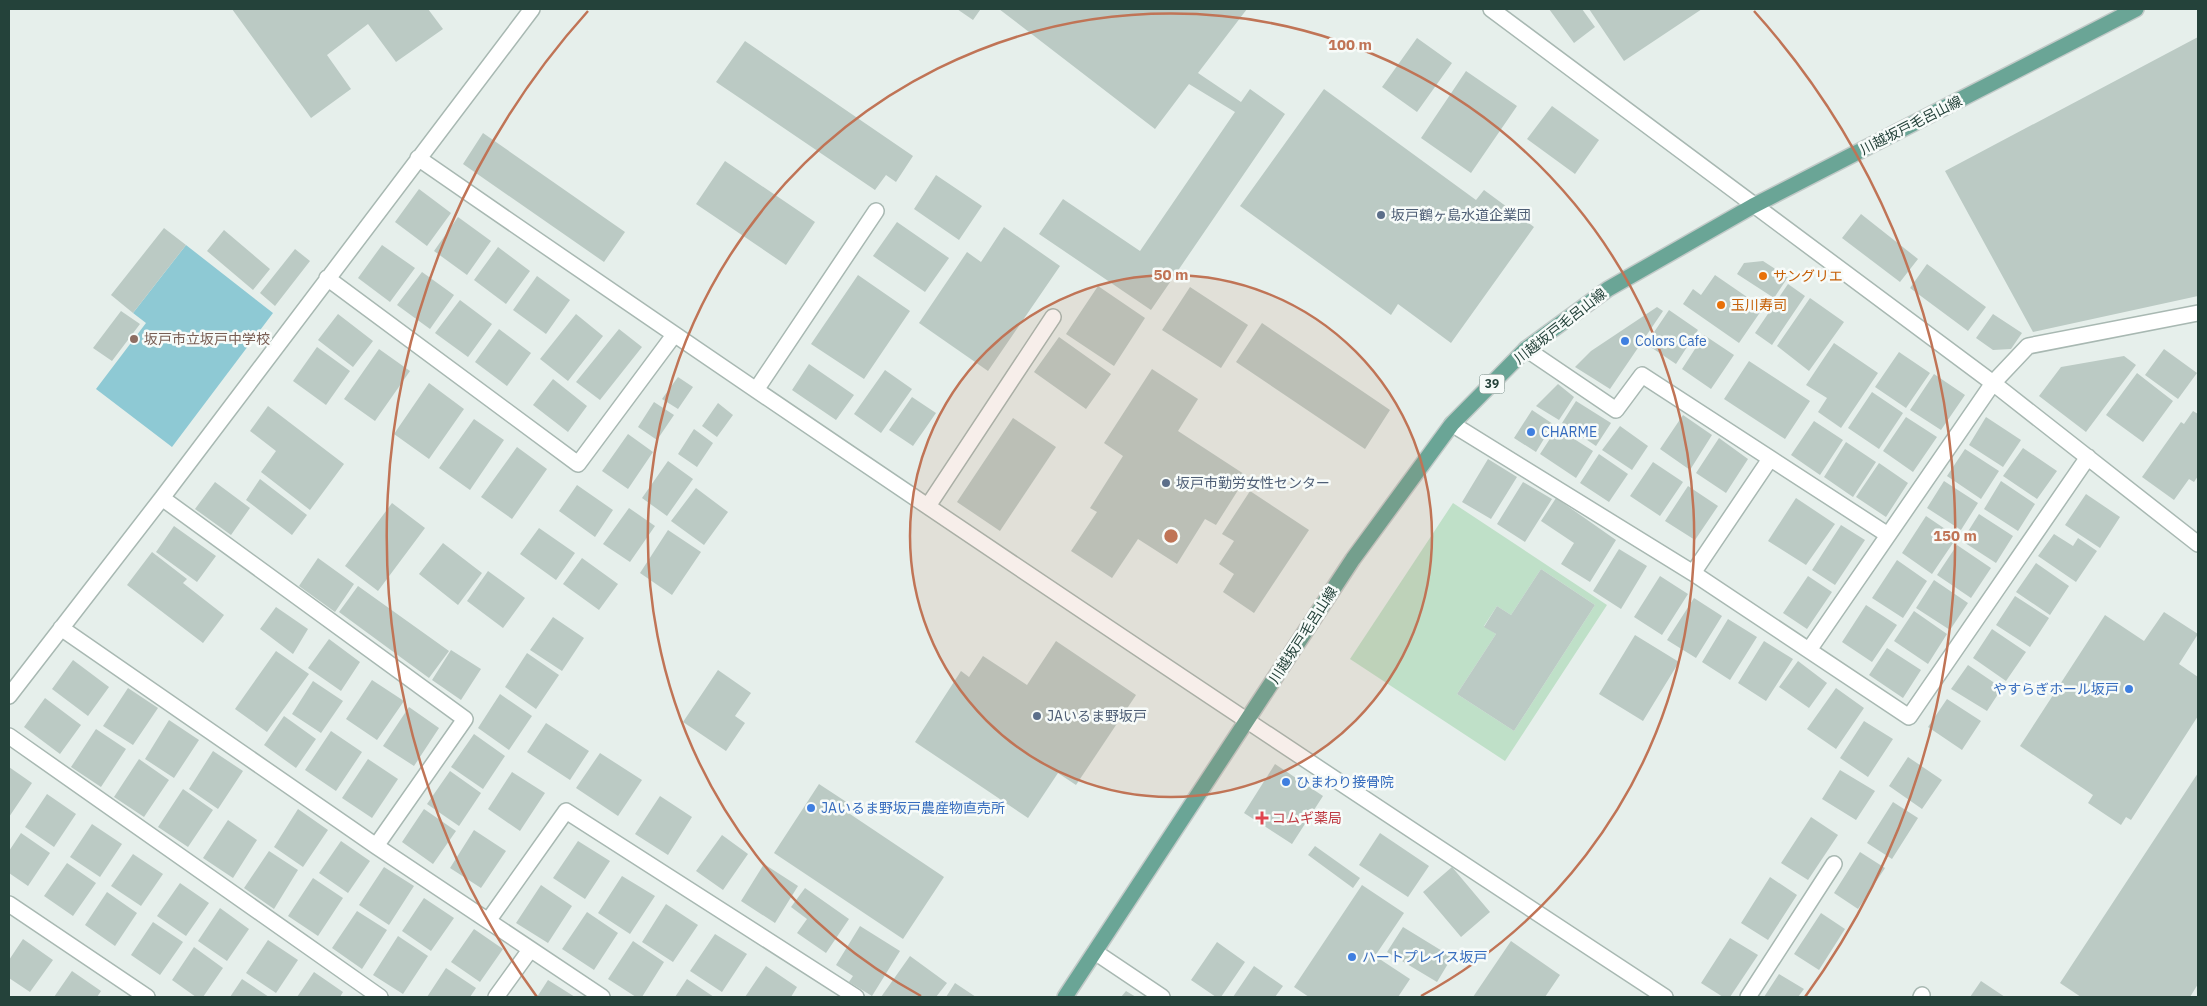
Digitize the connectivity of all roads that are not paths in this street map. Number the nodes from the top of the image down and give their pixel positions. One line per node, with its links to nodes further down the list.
1 (532, 9): 4 (street)
2 (1491, 9): 5 (street)
3 (2136, 9): 5 (main road, 川越坂戸毛呂山線 / 39)
4 (418, 158): 7 (street); 10 (street)
5 (1754, 206): 11 (main road, 川越坂戸毛呂山線 / 39); 12 (street)
6 (876, 211): 13 (street)
7 (326, 278): 10 (street); 17 (street)
8 (2198, 313): 12 (street)
9 (1053, 317): 18 (street)
10 (674, 335): 13 (street)
11 (1526, 349): 14 (main road, 川越坂戸毛呂山線 / 39); 16 (street)
12 (1993, 383): 15 (street); 19 (street)
13 (756, 390): 18 (street)
14 (1452, 424): 21 (street); 25 (main road, 川越坂戸毛呂山線 / 39)
15 (2088, 457): 20 (street); 23 (street)
16 (1770, 459): 19 (street); 21 (street)
17 (162, 498): 22 (street); 27 (street)
18 (928, 506): 25 (street)
19 (1888, 534): 23 (street)
20 (2198, 544)
21 (1693, 573): 23 (street)
22 (61, 628): 24 (street); 27 (street)
23 (1809, 650)
24 (9, 696)
25 (1246, 722): 32 (main road, 川越坂戸毛呂山線 / 39); 40 (street)
26 (9, 736): 34 (street)
27 (376, 846): 30 (street)
28 (1834, 864): 41 (street)
29 (9, 904): 33 (street)
30 (488, 921): 31 (street); 37 (street)
31 (530, 950): 35 (street); 36 (street)
32 (1095, 952): 38 (main road, 川越坂戸毛呂山線 / 39); 39 (street)
33 (147, 997)
34 (380, 997)
35 (496, 997)
36 (602, 997)
37 (856, 997)
38 (1065, 997)
39 (1162, 997)
40 (1665, 997)
41 (1748, 997)

